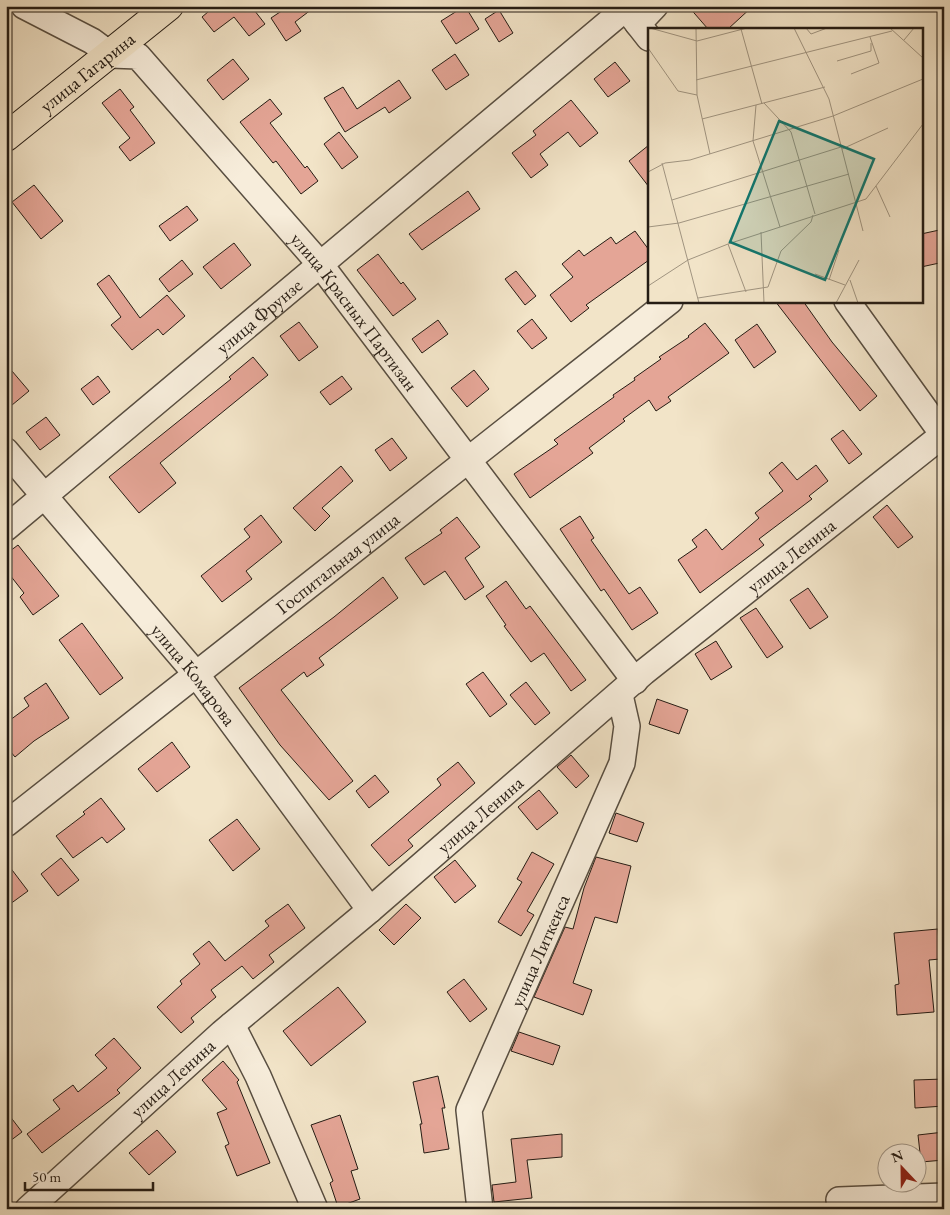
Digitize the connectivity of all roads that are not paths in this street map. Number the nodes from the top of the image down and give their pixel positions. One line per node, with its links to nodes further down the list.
1 (24, 6): 5 (street)
2 (169, 6): 5 (main road, улица Гагарина)
3 (655, 6): 4 (street, улица Фрунзе)
4 (634, 19): 7 (street, улица Фрунзе)
5 (111, 55): 6 (main road, улица Гагарина); 7 (street, улица Красных Партизан)
6 (6, 137)
7 (320, 264): 12 (street, улица Красных Партизан); 13 (street, улица Фрунзе)
8 (669, 302): 12 (street, Госпитальная улица)
9 (848, 302): 10 (street)
10 (943, 435): 16 (street, улица Ленина)
11 (6, 451): 13 (street, улица Комарова)
12 (468, 460): 15 (street, Госпитальная улица); 16 (street, улица Красных Партизан)
13 (45, 497): 14 (street, улица Фрунзе); 15 (street, улица Комарова)
14 (6, 528)
15 (196, 674): 17 (street, Госпитальная улица); 18 (street, улица Комарова)
16 (627, 688): 18 (street, улица Ленина); 24 (street, улица Литкенса)
17 (6, 824)
18 (370, 910): 19 (street, улица Ленина)
19 (232, 1025): 22 (street, улица Ленина); 23 (street)
20 (944, 1196): 21 (street)
21 (839, 1200)
22 (28, 1209)
23 (315, 1209)
24 (480, 1209)

